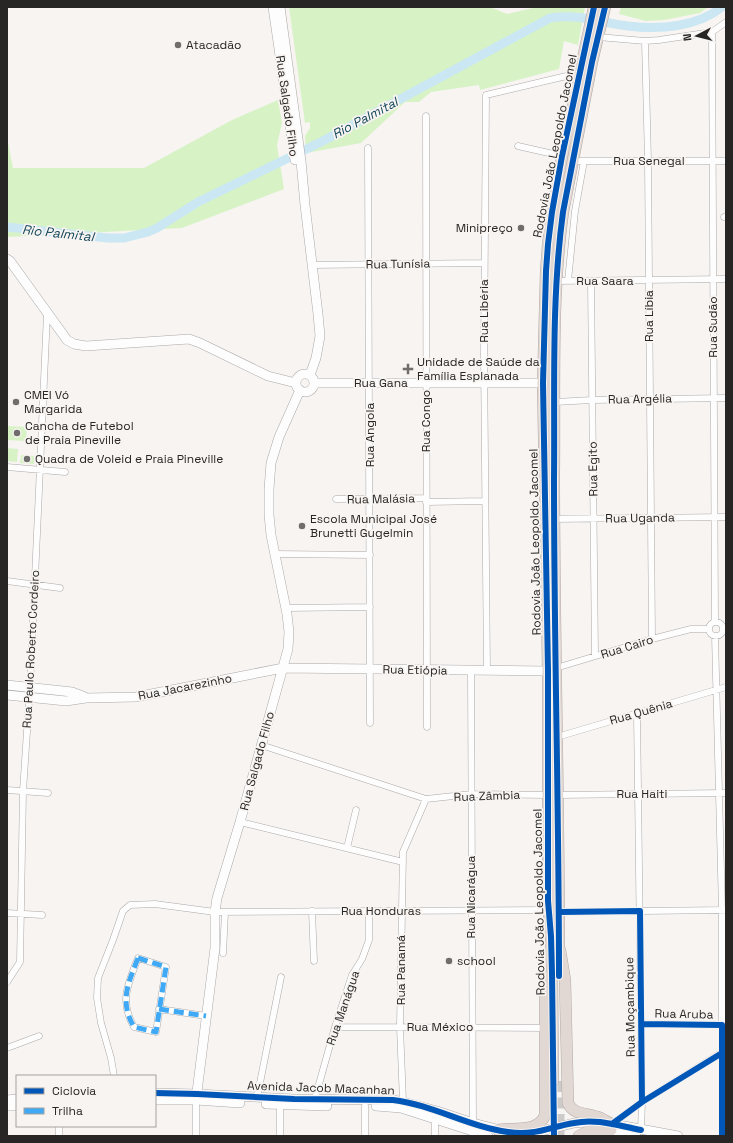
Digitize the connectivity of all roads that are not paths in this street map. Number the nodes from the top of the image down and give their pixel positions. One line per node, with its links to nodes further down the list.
1 (273, 7): 10 (main road, Rua Salgado Filho)
2 (280, 7): 10 (main road, Rua Salgado Filho)
3 (599, 10): 5 (highway, Rodovia João Leopoldo Jacomel)
4 (725, 23): 6 (street)
5 (596, 30): 7 (street); 8 (highway, Rodovia João Leopoldo Jacomel); 14 (highway, Rodovia João Leopoldo Jacomel)
6 (712, 32): 7 (street); 17 (street, Rua Sudão)
7 (645, 41): 16 (street, Rua Líbia)
8 (580, 73): 13 (highway, Rodovia João Leopoldo Jacomel); 20 (street, Rua Libéria)
9 (426, 116): 22 (street, Rua Congo)
10 (295, 138): 23 (main road, Rua Salgado Filho)
11 (518, 146): 13 (street)
12 (368, 148): 21 (street, Rua Angola)
13 (562, 156): 35 (highway, Rodovia João Leopoldo Jacomel)
14 (572, 161): 15 (street, Rua Senegal); 26 (highway, Rodovia João Leopoldo Jacomel)
15 (584, 161): 16 (street, Rua Senegal); 27 (street)
16 (648, 161): 17 (street, Rua Senegal); 29 (street, Rua Líbia)
17 (712, 161): 18 (street, Rua Senegal); 24 (street, Rua Sudão)
18 (726, 161)
19 (7, 260): 30 (main road)
20 (484, 263): 22 (street, Rua Tunísia); 34 (street, Rua Libéria)
21 (368, 264): 22 (street, Rua Tunísia); 23 (street, Rua Tunísia); 32 (street, Rua Angola)
22 (426, 264): 33 (street, Rua Congo)
23 (312, 265): 31 (main road, Rua Salgado Filho)
24 (712, 279): 25 (street, Rua Saara); 29 (street, Rua Saara); 37 (street, Rua Sudão)
25 (726, 279)
26 (556, 281): 27 (street, Rua Saara); 41 (highway, Rodovia João Leopoldo Jacomel)
27 (568, 281): 28 (street, Rua Saara)
28 (591, 281): 29 (street, Rua Saara); 40 (street, Rua Egito)
29 (649, 281): 39 (street, Rua Líbia)
30 (47, 312): 36 (main road); 43 (street, Rua Paulo Roberto Cordeiro)
31 (312, 379): 32 (main road, Rua Gana); 36 (main road); 36 (main road)
32 (369, 383): 33 (main road, Rua Gana); 46 (street, Rua Angola)
33 (426, 383): 34 (main road, Rua Gana); 47 (street, Rua Congo)
34 (485, 383): 35 (main road, Rua Gana); 48 (street, Rua Libéria)
35 (543, 383): 41 (highway); 70 (highway, Rodovia João Leopoldo Jacomel)
36 (298, 386): 54 (main road, Rua Salgado Filho)
37 (713, 398): 38 (street, Rua Argélia); 39 (street, Rua Argélia); 51 (street, Rua Sudão)
38 (726, 398)
39 (650, 399): 40 (street, Rua Argélia); 50 (street, Rua Líbia)
40 (592, 400): 41 (street, Rua Argélia); 53 (street, Rua Egito)
41 (554, 402): 52 (highway, Rodovia João Leopoldo Jacomel)
42 (7, 467): 43 (street)
43 (39, 470): 44 (street); 57 (street, Rua Paulo Roberto Cordeiro)
44 (65, 472)
45 (336, 499): 46 (street, Rua Malásia)
46 (370, 499): 47 (street, Rua Malásia); 55 (street, Rua Angola)
47 (426, 500): 48 (street, Rua Malásia); 69 (street, Rua Congo)
48 (485, 502): 72 (street, Rua Libéria)
49 (726, 517): 51 (street, Rua Uganda)
50 (651, 518): 51 (street, Rua Uganda); 53 (street, Rua Uganda); 65 (street, Rua Líbia)
51 (714, 518): 61 (street, Rua Sudão)
52 (554, 519): 53 (street, Rua Uganda); 70 (highway, Rodovia João Leopoldo Jacomel)
53 (593, 519): 66 (street, Rua Egito)
54 (274, 554): 55 (street); 60 (main road, Rua Salgado Filho)
55 (370, 555): 59 (street, Rua Angola)
56 (7, 581): 57 (street)
57 (35, 584): 58 (street); 75 (street, Rua Paulo Roberto Cordeiro)
58 (60, 588)
59 (370, 607): 60 (street); 68 (street, Rua Angola)
60 (286, 608): 67 (main road, Rua Salgado Filho)
61 (715, 621): 62 (street); 63 (street)
62 (724, 623): 64 (street)
63 (708, 629): 64 (street); 65 (street, Rua Cairo)
64 (715, 636): 76 (street)
65 (652, 639): 66 (street, Rua Cairo)
66 (595, 656): 70 (street, Rua Cairo)
67 (283, 668): 68 (main road, Rua Etiópia); 79 (main road, Rua Jacarezinho); 84 (main road, Rua Salgado Filho)
68 (370, 669): 69 (main road, Rua Etiópia); 81 (street, Rua Angola)
69 (427, 670): 71 (main road, Rua Etiópia); 82 (street, Rua Congo)
70 (552, 670): 72 (main road, Rua Etiópia); 83 (highway, Rodovia João Leopoldo Jacomel); 92 (highway, Rodovia João Leopoldo Jacomel)
71 (472, 671): 72 (main road, Rua Etiópia); 90 (street, Rua Nicarágua)
72 (487, 671)
73 (7, 685): 75 (main road, Rua Jacarezinho)
74 (726, 687): 76 (street, Rua Quênia)
75 (30, 688): 78 (street, Rua Paulo Roberto Cordeiro); 79 (main road, Rua Jacarezinho)
76 (716, 690): 80 (street, Rua Quênia); 88 (street)
77 (7, 695): 78 (main road, Rua Jacarezinho)
78 (29, 697): 79 (main road, Rua Jacarezinho); 86 (street, Rua Paulo Roberto Cordeiro)
79 (86, 698)
80 (637, 713): 83 (street, Rua Quênia); 91 (street, Rua Moçambique)
81 (370, 723)
82 (427, 727)
83 (557, 737): 92 (highway, Rodovia João Leopoldo Jacomel)
84 (261, 745): 93 (street); 95 (main road, Rua Salgado Filho)
85 (7, 790): 86 (street)
86 (24, 791): 87 (street); 108 (street, Rua Paulo Roberto Cordeiro)
87 (48, 793)
88 (719, 793): 89 (street, Rua Haiti); 91 (street, Rua Haiti); 99 (street)
89 (726, 793)
90 (472, 794): 92 (street, Rua Zâmbia); 93 (street, Rua Zâmbia); 98 (street, Rua Nicarágua)
91 (638, 794): 92 (street, Rua Haiti); 104 (street, Rua Moçambique)
92 (553, 795): 103 (highway, Rodovia João Leopoldo Jacomel)
93 (426, 799): 97 (street)
94 (356, 810): 96 (street)
95 (240, 822): 96 (street); 105 (main road, Rua Salgado Filho)
96 (347, 848): 97 (street)
97 (403, 862): 102 (street)
98 (471, 910): 102 (street, Rua Honduras); 103 (street, Rua Honduras); 122 (street, Rua Nicarágua)
99 (724, 910): 104 (street, Rua Honduras); 119 (street)
100 (312, 911): 101 (street, Rua Honduras); 106 (street, Rua Honduras); 112 (street)
101 (369, 911): 102 (street, Rua Honduras); 120 (street, Rua Manágua)
102 (401, 911): 121 (street, Rua Panamá)
103 (553, 911): 104 (street, Rua Honduras); 110 (highway, Rodovia João Leopoldo Jacomel); 110 (highway, Rodovia João Leopoldo Jacomel); 123 (highway)
104 (640, 911): 118 (street, Rua Moçambique)
105 (215, 912): 106 (street, Rua Honduras); 117 (main road, Rua Salgado Filho); 127 (street, Rua Honduras)
106 (225, 912): 111 (street)
107 (7, 913): 108 (street)
108 (20, 914): 109 (street); 113 (street, Rua Paulo Roberto Cordeiro)
109 (42, 915)
110 (559, 941): 139 (highway)
111 (223, 953)
112 (314, 961)
113 (9, 974): 115 (street, Rua Paulo Roberto Cordeiro)
114 (281, 976): 130 (street)
115 (7, 982)
116 (159, 1009): 116 (street); 117 (street)
117 (206, 1016): 129 (main road, Rua Salgado Filho)
118 (642, 1024): 119 (street, Rua Aruba); 133 (street, Rua Moçambique)
119 (724, 1025): 126 (street)
120 (335, 1027): 121 (street, Rua México); 134 (street, Rua Manágua)
121 (400, 1027): 122 (street, Rua México); 132 (street, Rua Panamá)
122 (472, 1027): 123 (street, Rua México); 138 (street, Rua Nicarágua)
123 (544, 1028): 140 (highway)
124 (39, 1036): 125 (street)
125 (7, 1048)
126 (724, 1051): 133 (street); 151 (street)
127 (114, 1075)
128 (156, 1093): 129 (main road, Avenida Jacob Macanhan)
129 (197, 1097): 130 (main road, Avenida Jacob Macanhan); 131 (main road, Avenida Jacob Macanhan); 135 (main road, Avenida Jacob Macanhan); 143 (street, Rua Salgado Filho)
130 (257, 1098): 134 (main road, Avenida Jacob Macanhan)
131 (156, 1100)
132 (403, 1102): 134 (main road, Avenida Jacob Macanhan); 137 (main road, Avenida Jacob Macanhan)
133 (642, 1102): 139 (street); 142 (street, Rua Moçambique)
134 (314, 1103): 135 (main road, Avenida Jacob Macanhan); 136 (main road, Avenida Jacob Macanhan)
135 (280, 1105): 144 (street)
136 (365, 1106): 137 (main road, Avenida Jacob Macanhan); 145 (street)
137 (436, 1115): 138 (main road, Avenida Jacob Macanhan); 146 (street); 147 (main road, Avenida Jacob Macanhan)
138 (473, 1123): 140 (main road, Avenida Jacob Macanhan)
139 (611, 1127): 141 (main road); 142 (main road); 149 (highway)
140 (498, 1130): 141 (main road, Avenida Jacob Macanhan)
141 (554, 1131): 148 (main road)
142 (638, 1133): 150 (main road)
143 (196, 1136)
144 (280, 1136)
145 (365, 1136)
146 (435, 1136)
147 (488, 1136)
148 (544, 1136)
149 (580, 1136)
150 (678, 1136)
151 (722, 1136)

